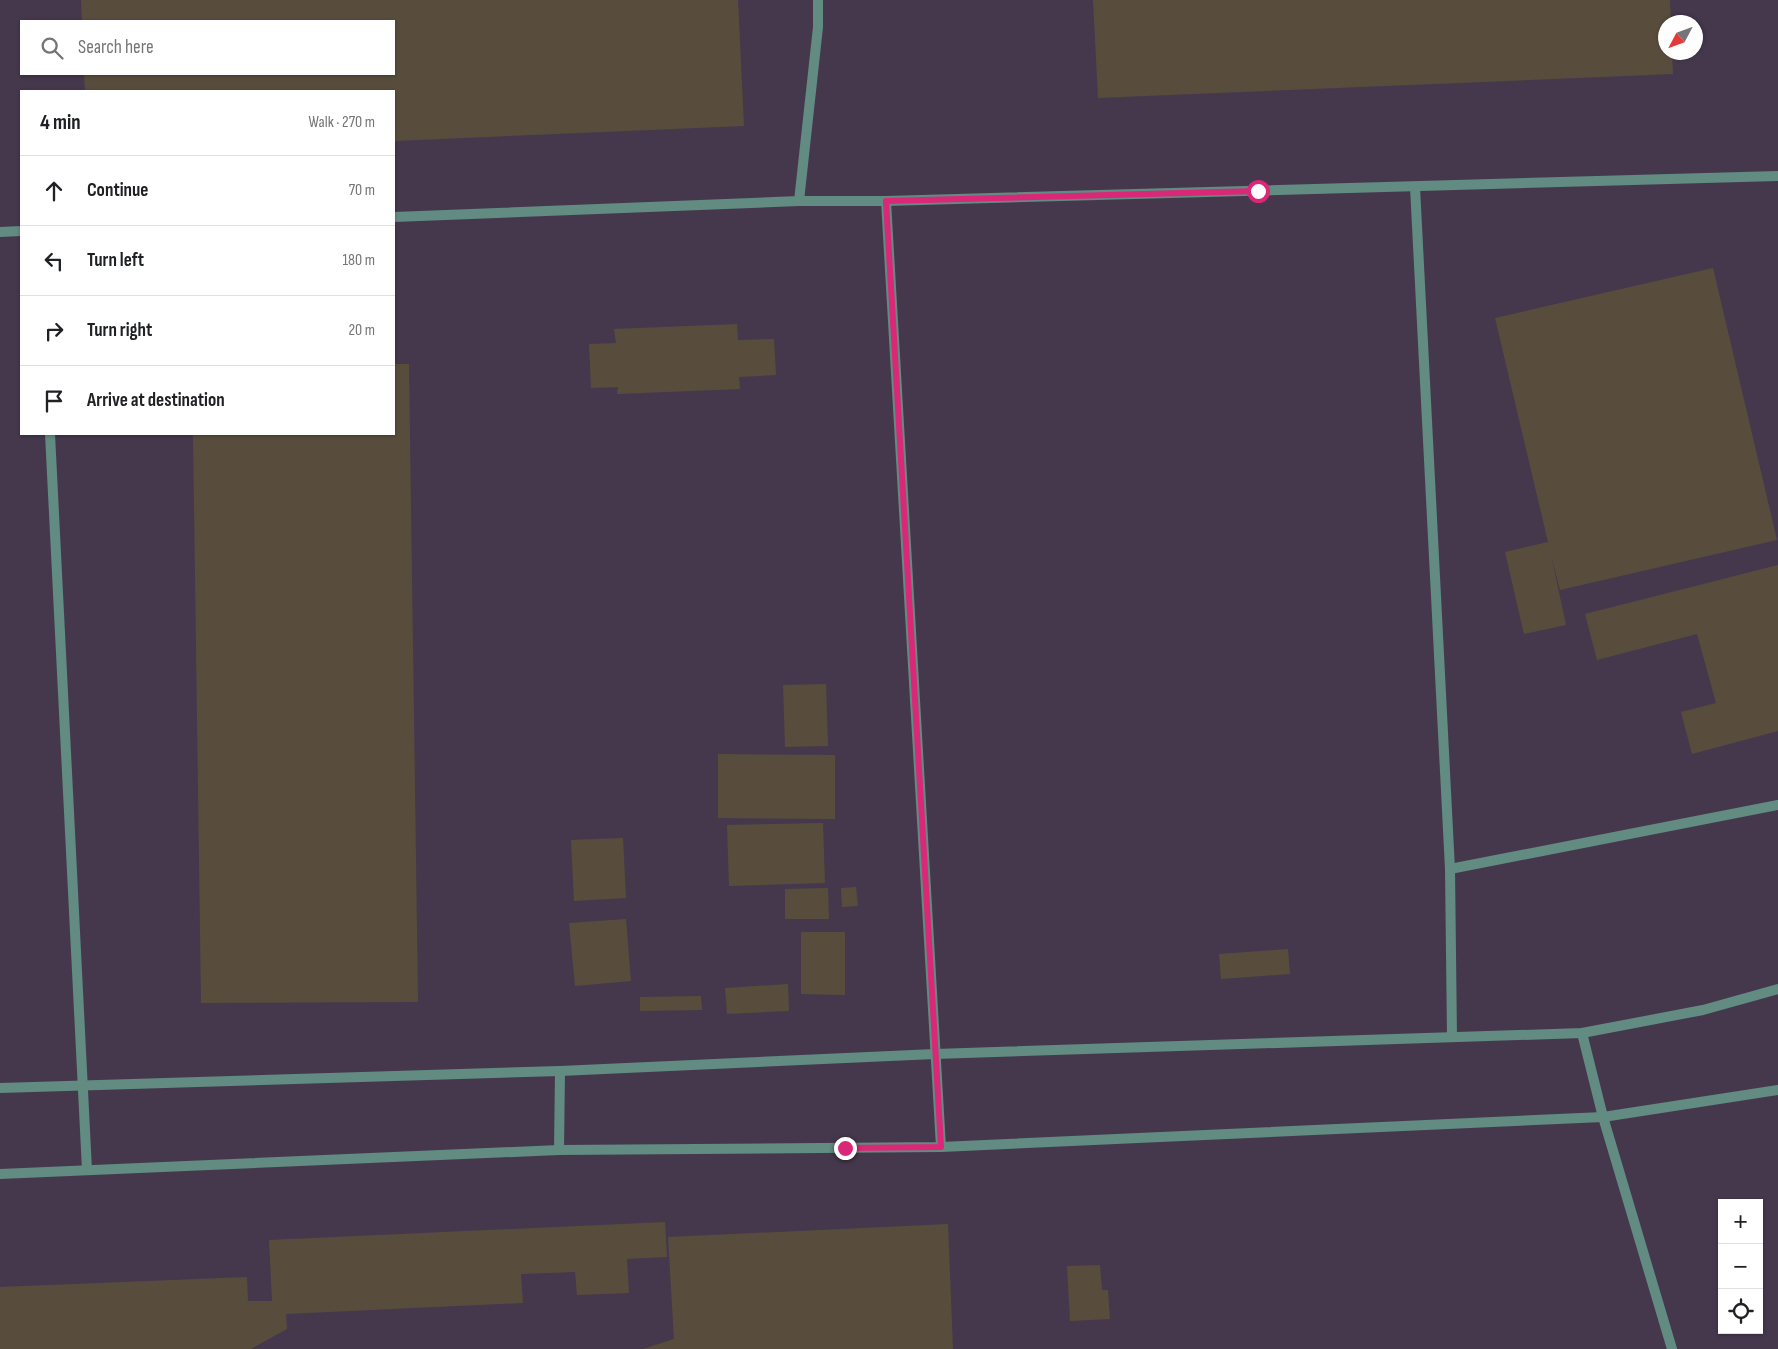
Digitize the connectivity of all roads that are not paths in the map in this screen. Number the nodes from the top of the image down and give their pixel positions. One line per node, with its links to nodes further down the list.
1 (818, 0): 4 (lane)
2 (1778, 176): 3 (lane)
3 (1415, 186): 5 (lane); 11 (lane)
4 (799, 201): 5 (lane); 6 (lane)
5 (886, 201): 15 (lane)
6 (395, 217)
7 (20, 231): 8 (lane)
8 (0, 232)
9 (50, 435): 17 (lane)
10 (1778, 805): 11 (lane)
11 (1450, 869): 14 (lane)
12 (1778, 989): 13 (lane)
13 (1582, 1033): 14 (lane); 20 (lane)
14 (1452, 1037): 15 (lane)
15 (935, 1054): 16 (lane); 21 (lane)
16 (560, 1071): 17 (lane); 22 (lane)
17 (82, 1084): 18 (lane); 23 (lane)
18 (0, 1088)
19 (1778, 1090): 20 (lane)
20 (1603, 1117): 21 (lane); 25 (lane)
21 (941, 1147): 22 (lane)
22 (559, 1150): 23 (lane)
23 (87, 1170): 24 (lane)
24 (0, 1174)
25 (1672, 1349)

